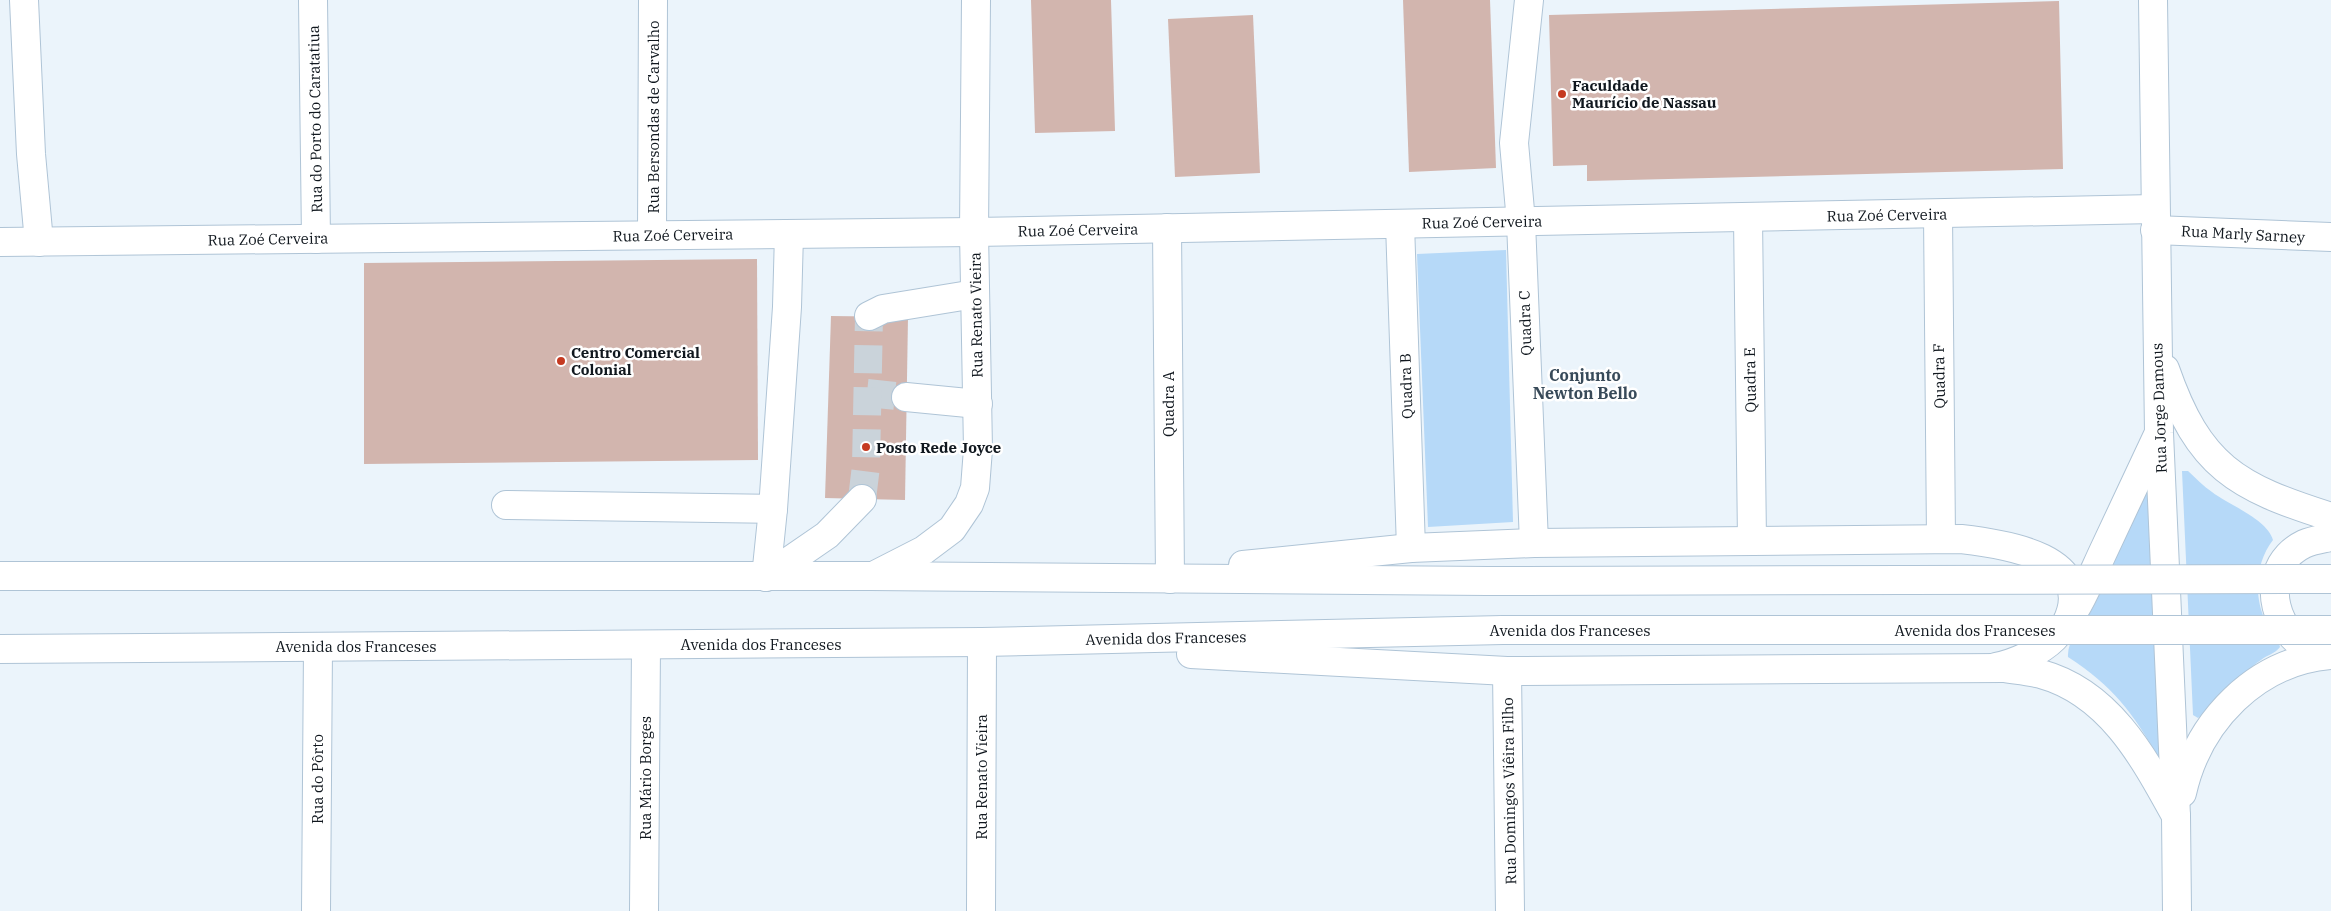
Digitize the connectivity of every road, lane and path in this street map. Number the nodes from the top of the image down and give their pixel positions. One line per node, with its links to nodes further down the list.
1 (24, 0): 19 (main road)
2 (313, 0): 17 (main road, Rua do Porto do Caratatiua)
3 (654, 0): 15 (main road, Rua Bersondas de Carvalho)
4 (976, 0): 13 (main road, Rua Renato Vieira)
5 (1529, 0): 10 (main road, Quadra C)
6 (2153, 0): 9 (main road, Rua Jorge Damous)
7 (1938, 214): 8 (main road, Rua Zoé Cerveira); 9 (main road, Rua Zoé Cerveira); 31 (main road, Quadra F)
8 (1748, 218): 10 (main road, Rua Zoé Cerveira); 32 (main road, Quadra E)
9 (2155, 220): 16 (main road, Rua Marly Sarney); 22 (main road, Rua Jorge Damous)
10 (1521, 222): 11 (main road, Rua Zoé Cerveira); 33 (main road, Quadra C)
11 (1400, 224): 12 (main road, Rua Zoé Cerveira); 34 (main road, Quadra B)
12 (1167, 228): 13 (main road, Rua Zoé Cerveira); 38 (main road, Quadra A)
13 (974, 232): 14 (main road, Rua Zoé Cerveira); 20 (main road, Rua Renato Vieira)
14 (789, 234): 15 (main road, Rua Zoé Cerveira); 28 (main road)
15 (652, 235): 17 (main road, Rua Zoé Cerveira)
16 (2331, 237)
17 (316, 239): 19 (main road, Rua Zoé Cerveira)
18 (0, 242): 19 (main road, Rua Zoé Cerveira)
19 (39, 242)
20 (975, 294): 21 (main road); 24 (main road, Rua Renato Vieira)
21 (869, 316)
22 (2157, 348): 25 (main road, Rua Jorge Damous); 29 (main road)
23 (906, 397): 24 (main road)
24 (978, 404): 37 (main road, Rua Renato Vieira)
25 (2159, 433): 40 (main road); 49 (main road, Rua Jorge Damous)
26 (862, 499): 36 (main road)
27 (506, 505): 28 (main road)
28 (773, 509): 36 (main road)
29 (2331, 517)
30 (2331, 537): 46 (main road)
31 (1941, 539): 32 (main road); 40 (main road)
32 (1752, 542): 33 (main road)
33 (1534, 543): 34 (main road)
34 (1411, 548): 38 (main road)
35 (12, 576): 36 (main road)
36 (766, 576): 37 (main road)
37 (870, 576): 38 (main road)
38 (1170, 579): 39 (main road, bridge)
39 (2331, 579)
40 (2066, 624): 47 (main road)
41 (2331, 630): 42 (main road, Avenida dos Franceses, bridge)
42 (982, 642): 43 (main road, Avenida dos Franceses); 48 (main road); 52 (main road, Rua Renato Vieira)
43 (646, 645): 44 (main road, Avenida dos Franceses); 51 (main road, Rua Mário Borges)
44 (318, 647): 45 (main road, Avenida dos Franceses); 50 (main road, Rua do Pôrto)
45 (12, 649)
46 (2331, 655): 49 (main road)
47 (1979, 668): 48 (main road); 49 (main road)
48 (1507, 671): 53 (main road, Rua Domingos Viêira Filho)
49 (2176, 816): 54 (main road)
50 (316, 911)
51 (644, 911)
52 (981, 911)
53 (1510, 911)
54 (2177, 911)

